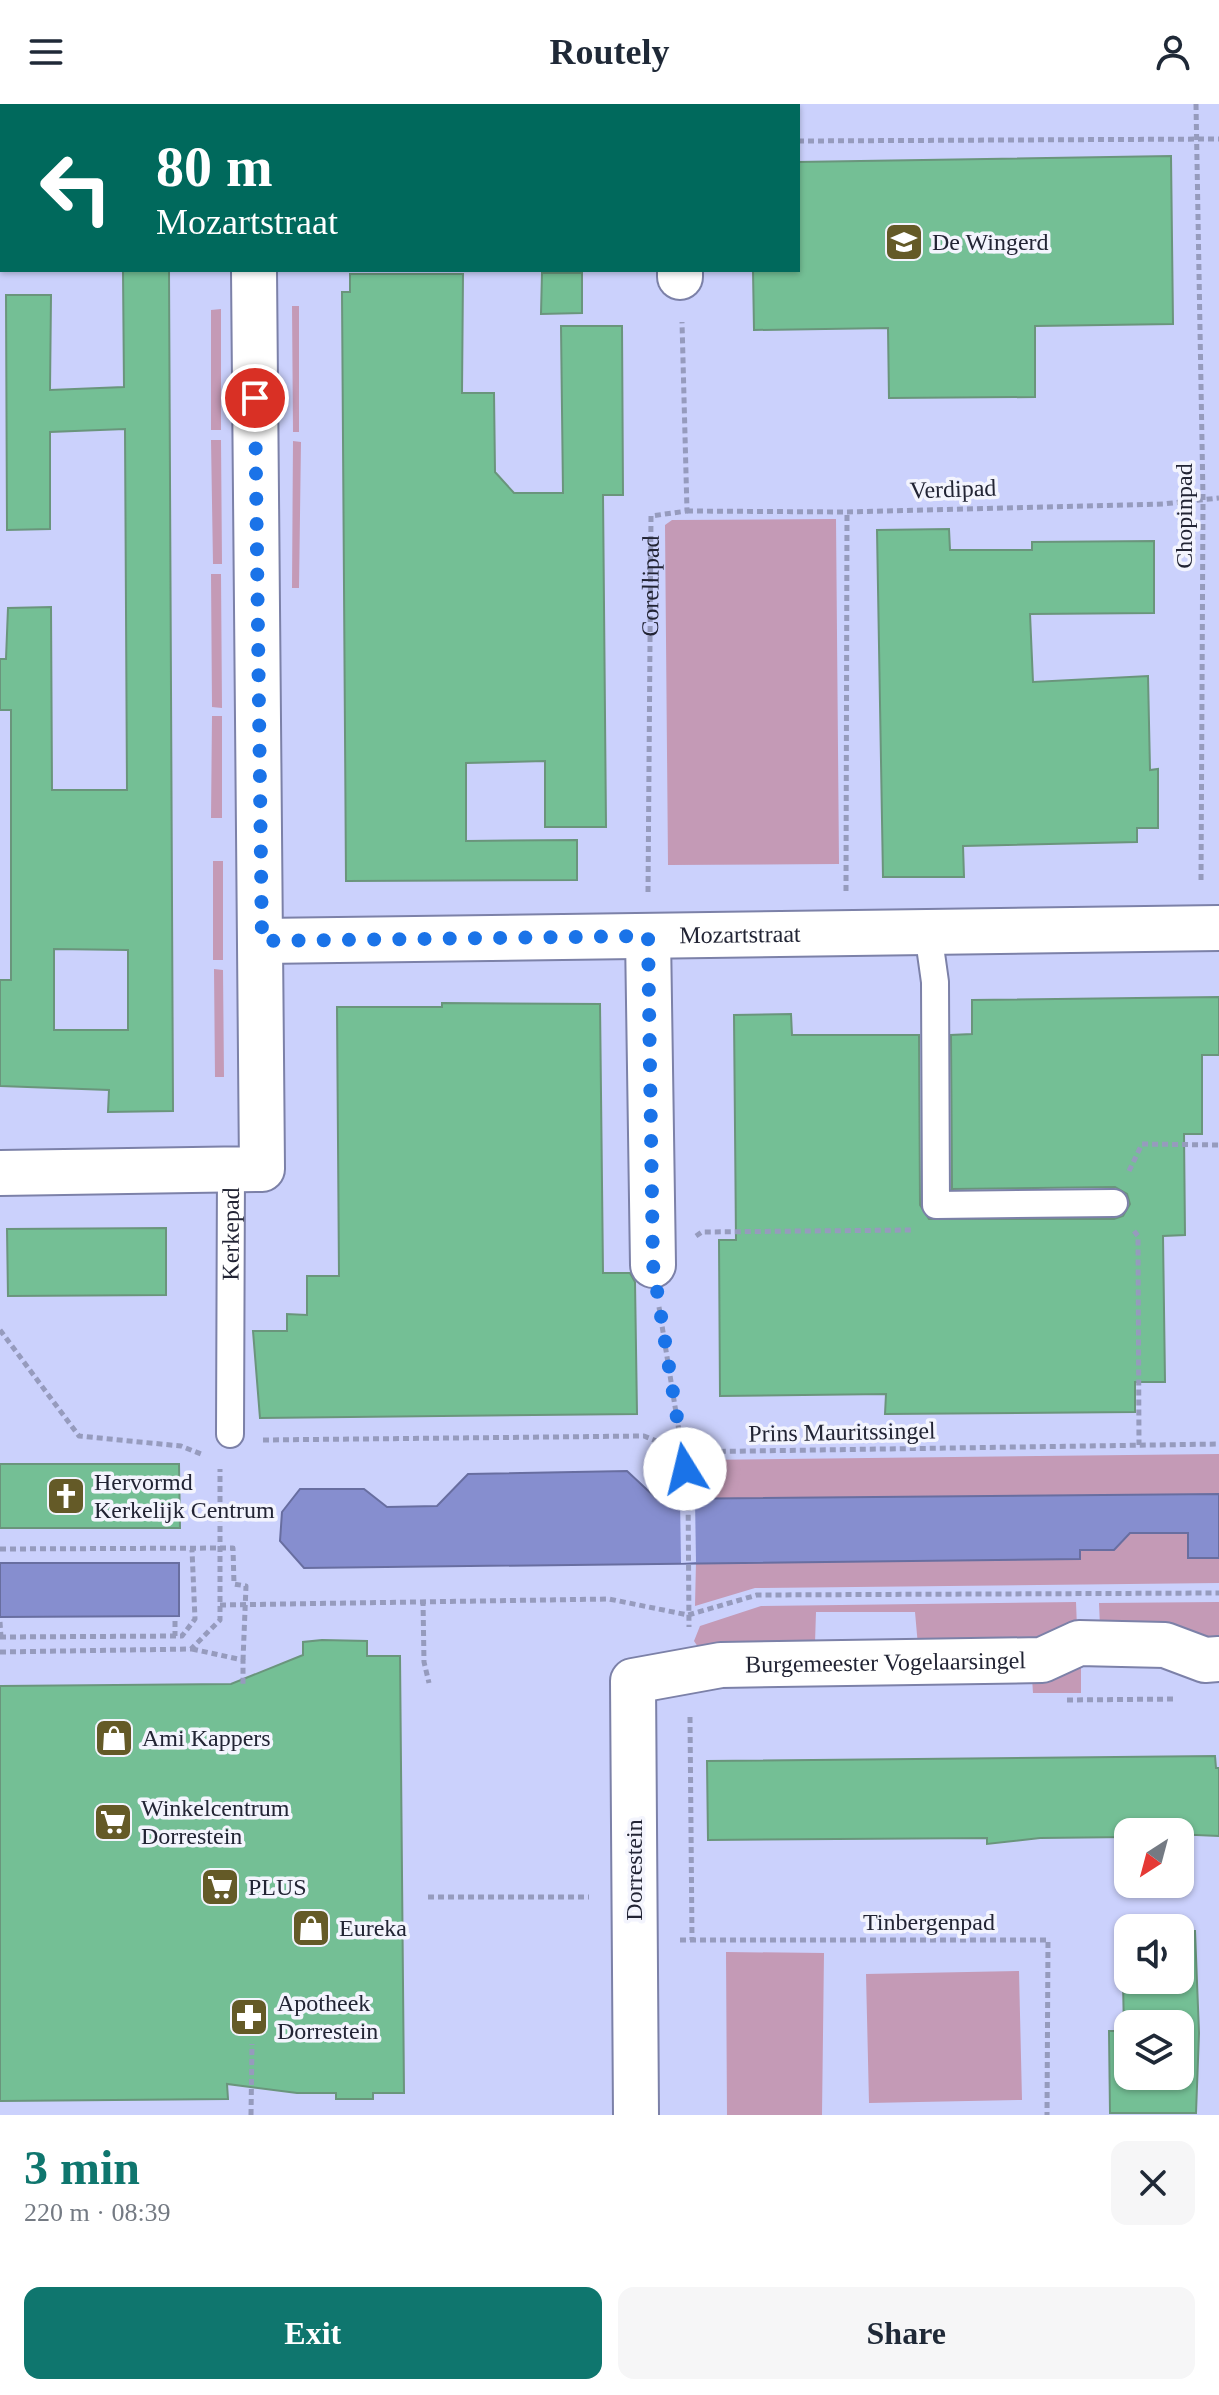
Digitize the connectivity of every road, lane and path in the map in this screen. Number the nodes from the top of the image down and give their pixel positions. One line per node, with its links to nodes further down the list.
1 (1196, 104): 3 (path, Chopinpad)
2 (1219, 139): 3 (path)
3 (1196, 140): 4 (path); 7 (path, Chopinpad)
4 (800, 141)
5 (254, 272): 15 (street)
6 (680, 273): 9 (path, Corellipad)
7 (1203, 498): 8 (path, Verdipad); 10 (path, Verdipad); 11 (path, Chopinpad)
8 (1219, 498)
9 (687, 511): 10 (path, Verdipad); 14 (path, Corellipad)
10 (847, 512): 12 (path)
11 (1210, 928): 13 (street, Mozartstraat)
12 (846, 932): 13 (street, Mozartstraat); 14 (street, Mozartstraat)
13 (928, 932): 20 (lane)
14 (648, 936): 15 (street, Mozartstraat); 21 (street)
15 (262, 941): 17 (street)
16 (1219, 1145): 19 (path)
17 (231, 1170): 18 (street, Kerkepad); 23 (lane, Kerkepad)
18 (0, 1173)
19 (1114, 1203): 20 (lane); 25 (path)
20 (936, 1205): 21 (path)
21 (653, 1265): 27 (path)
22 (0, 1330): 26 (path)
23 (230, 1434): 27 (path, Prins Mauritssingel)
24 (1219, 1444): 25 (path, Prins Mauritssingel)
25 (1139, 1445): 27 (path, Prins Mauritssingel)
26 (181, 1446)
27 (683, 1452): 32 (path)
28 (221, 1461): 29 (path)
29 (218, 1548): 31 (path); 35 (path); 36 (path)
30 (0, 1549): 31 (path)
31 (192, 1550): 39 (path)
32 (688, 1575)
33 (1219, 1593): 34 (path)
34 (423, 1600): 35 (path); 46 (path)
35 (248, 1604): 36 (path); 44 (path)
36 (220, 1605): 41 (path)
37 (175, 1621): 39 (path)
38 (0, 1622): 40 (path)
39 (175, 1636): 40 (path)
40 (0, 1637)
41 (191, 1649): 42 (path); 44 (path)
42 (0, 1652)
43 (1219, 1659): 45 (street, Burgemeester Vogelaarsingel)
44 (243, 1660): 47 (path)
45 (689, 1670): 49 (street, Dorrestein); 50 (path)
46 (429, 1683)
47 (243, 1687)
48 (428, 1897): 49 (path, Tinbergenpad)
49 (634, 1919): 50 (path, Tinbergenpad); 53 (street, Dorrestein)
50 (692, 1940): 54 (path, Tinbergenpad)
51 (252, 2044): 52 (path)
52 (251, 2115)
53 (636, 2115)
54 (1047, 2115)

